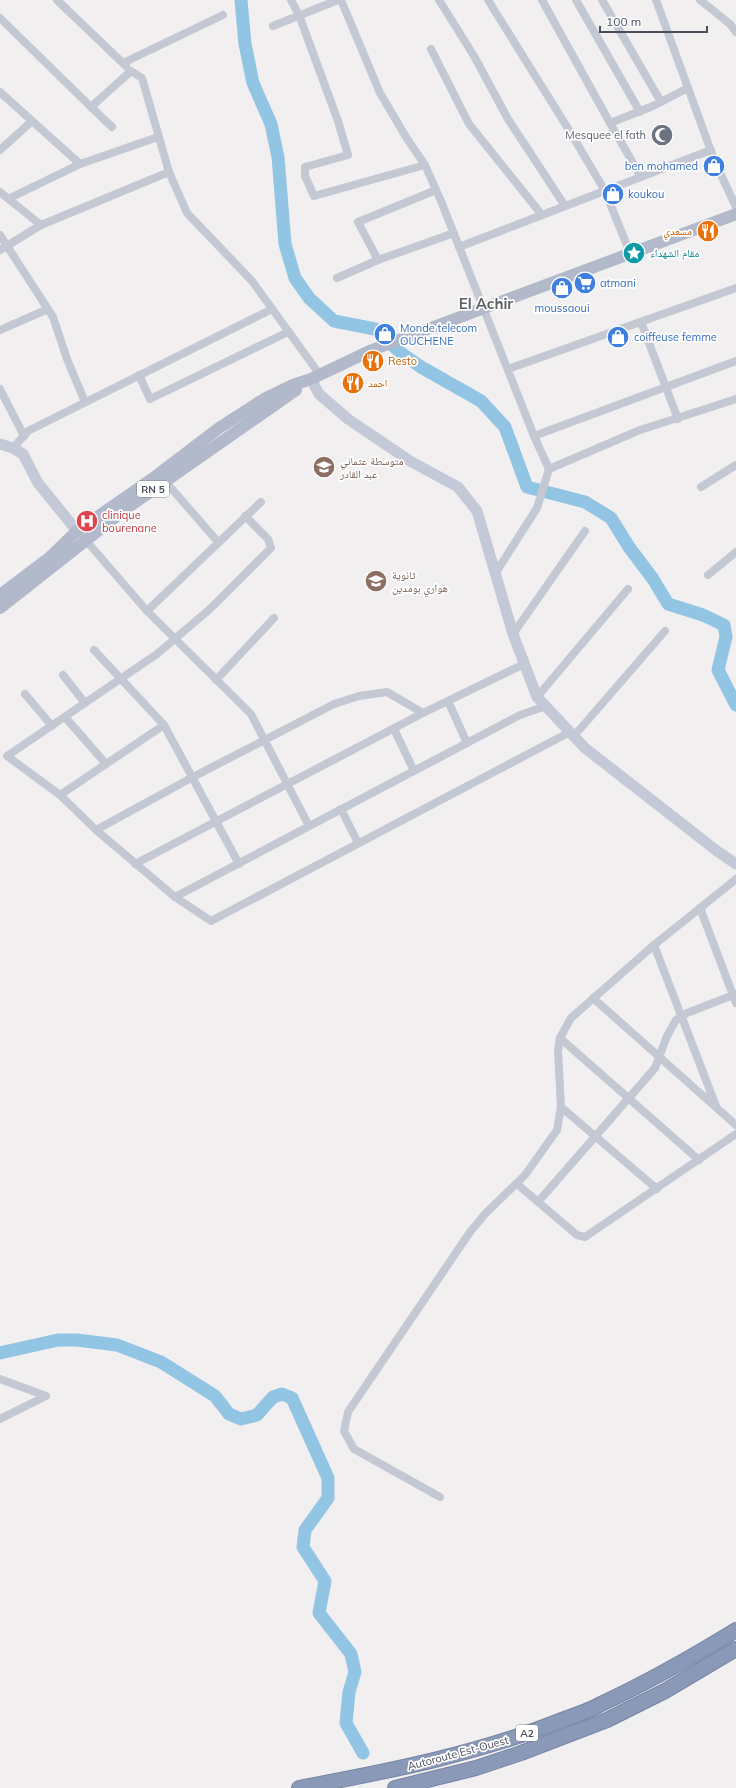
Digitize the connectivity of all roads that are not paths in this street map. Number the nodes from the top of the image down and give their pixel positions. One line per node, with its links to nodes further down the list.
1 (57, 0): 17 (street)
2 (291, 0): 12 (street)
3 (339, 0): 12 (street); 31 (street)
4 (439, 0): 38 (street)
5 (488, 0): 35 (street)
6 (542, 0): 25 (street)
7 (576, 0): 23 (street)
8 (602, 0): 21 (street)
9 (656, 0): 19 (street)
10 (700, 0): 15 (street)
11 (223, 15): 17 (street)
12 (299, 15): 14 (street); 31 (street)
13 (0, 18): 22 (street)
14 (273, 26)
15 (736, 32)
16 (431, 49): 41 (street)
17 (123, 63): 18 (street)
18 (131, 71): 22 (street); 27 (street)
19 (688, 88): 21 (street); 29 (street)
20 (0, 92): 24 (street)
21 (661, 102): 23 (street)
22 (91, 107): 26 (street)
23 (640, 112): 25 (street)
24 (32, 121): 28 (street); 30 (street)
25 (610, 123): 33 (street)
26 (112, 127)
27 (158, 137): 30 (street); 32 (street)
28 (0, 150)
29 (711, 150): 33 (street); 39 (street)
30 (80, 164): 37 (street)
31 (425, 165): 34 (street)
32 (169, 172): 42 (street); 53 (street)
33 (641, 177): 35 (street)
34 (436, 190): 43 (street); 48 (street)
35 (604, 191): 38 (street); 47 (street)
36 (0, 192): 37 (street)
37 (10, 198): 42 (street)
38 (564, 206): 41 (street)
39 (736, 207)
40 (736, 214): 47 (main road, RN 5)
41 (542, 215): 45 (street)
42 (41, 225): 46 (street)
43 (454, 233): 45 (street); 48 (street)
44 (0, 235): 46 (street)
45 (459, 246): 51 (street)
46 (4, 248): 52 (street)
47 (630, 253): 51 (main road, RN 5)
48 (378, 260): 49 (street)
49 (337, 278)
50 (736, 288): 54 (street)
51 (483, 308): 58 (street); 60 (main road, RN 5)
52 (48, 309): 55 (street); 64 (street)
53 (272, 309): 56 (street); 59 (street)
54 (641, 322): 58 (street); 61 (street)
55 (0, 330)
56 (288, 332): 59 (street); 60 (street)
57 (736, 361): 61 (street)
58 (508, 368): 67 (street)
59 (140, 375): 64 (street)
60 (316, 377): 72 (main road, RN 5); 76 (main road, RN 5); 81 (street)
61 (667, 387): 65 (street); 67 (street)
62 (0, 389): 66 (street)
63 (736, 399): 65 (street)
64 (85, 402): 66 (street)
65 (678, 419): 71 (street)
66 (24, 436): 69 (street)
67 (534, 436): 71 (street)
68 (0, 444): 69 (street)
69 (13, 448): 76 (street)
70 (736, 465): 73 (street)
71 (549, 469): 81 (street)
72 (165, 481): 78 (main road, RN 5); 79 (street)
73 (701, 487)
74 (261, 502): 75 (street)
75 (245, 516): 79 (street); 90 (street)
76 (77, 531): 78 (street); 84 (main road, RN 5)
77 (585, 531): 89 (street)
78 (87, 541): 85 (main road, RN 5); 86 (street)
79 (218, 542): 86 (street)
80 (736, 552): 82 (street)
81 (495, 574): 89 (street)
82 (708, 575)
83 (628, 589): 97 (street)
84 (0, 595)
85 (0, 608)
86 (147, 611): 90 (street)
87 (274, 618): 95 (street)
88 (665, 632): 106 (street)
89 (513, 634): 92 (street)
90 (174, 638): 94 (street); 95 (street)
91 (94, 650): 94 (street)
92 (524, 664): 97 (street); 98 (street)
93 (63, 675): 99 (street)
94 (120, 680): 99 (street); 103 (street)
95 (216, 680): 107 (street)
96 (25, 694): 104 (street)
97 (537, 697): 100 (street)
98 (448, 701): 101 (street); 108 (street)
99 (85, 704): 102 (street)
100 (546, 706): 106 (street); 108 (street)
101 (423, 713): 105 (street); 107 (street)
102 (65, 717): 104 (street); 109 (street)
103 (164, 725): 109 (street); 111 (street)
104 (52, 726): 113 (street)
105 (394, 729): 110 (street); 112 (street)
106 (572, 734): 118 (street); 119 (street)
107 (264, 740): 111 (street); 112 (street)
108 (467, 743): 110 (street)
109 (106, 764): 113 (street)
110 (414, 771): 114 (street)
111 (193, 777): 115 (street); 117 (street)
112 (286, 785): 115 (street); 116 (street)
113 (60, 795): 117 (street)
114 (341, 809): 116 (street); 118 (street)
115 (216, 822): 120 (street); 121 (street)
116 (309, 826): 121 (street)
117 (96, 830): 120 (street)
118 (358, 843): 124 (street)
119 (734, 862): 122 (street)
120 (135, 864): 124 (street)
121 (239, 864): 124 (street)
122 (736, 872)
123 (736, 879): 125 (street)
124 (175, 897)
125 (700, 908): 126 (street); 127 (street)
126 (654, 945): 128 (street); 129 (street)
127 (735, 997): 129 (street)
128 (593, 998): 130 (street); 131 (street)
129 (682, 1015): 131 (street); 134 (street)
130 (560, 1038): 132 (street); 133 (street)
131 (660, 1057): 132 (street); 134 (street)
132 (629, 1098): 137 (street); 138 (street)
133 (561, 1107): 137 (street); 139 (street)
134 (717, 1108): 135 (street)
135 (736, 1125)
136 (736, 1134): 138 (street)
137 (596, 1136): 140 (street); 141 (street)
138 (699, 1160): 140 (street)
139 (517, 1184): 141 (street); 144 (street)
140 (657, 1189): 141 (street)
141 (538, 1202)
142 (0, 1379): 143 (street)
143 (0, 1419)
144 (440, 1497)
145 (736, 1630): 147 (highway, Autoroute Est-Ouest / A2)
146 (736, 1648): 148 (highway, Autoroute Est-Ouest / A2)
147 (300, 1788)
148 (395, 1788)

